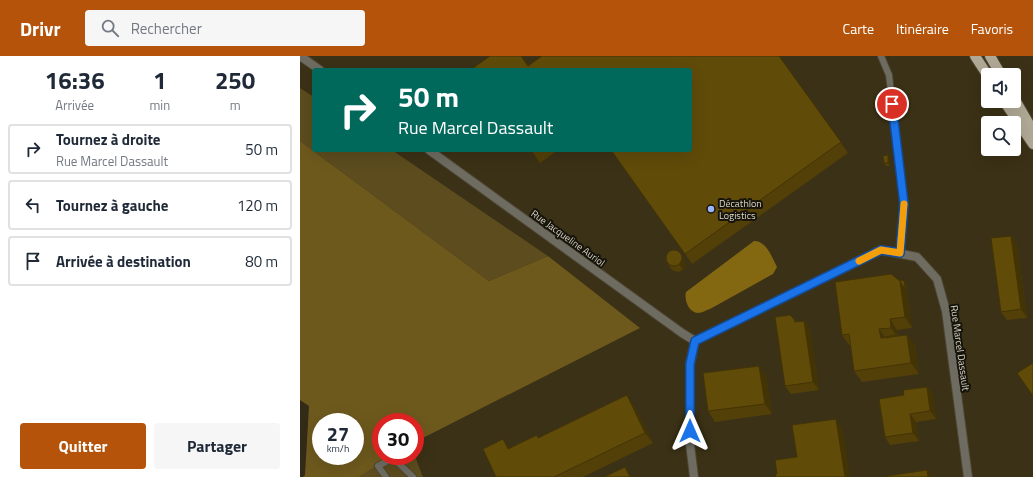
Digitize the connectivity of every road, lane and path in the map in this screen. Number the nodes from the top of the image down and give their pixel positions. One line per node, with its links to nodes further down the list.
1 (300, 56): 5 (street)
2 (881, 56): 13 (lane)
3 (975, 56): 6 (main road)
4 (990, 56): 7 (main road)
5 (317, 68)
6 (983, 68)
7 (997, 68)
8 (1009, 108): 11 (main road)
9 (1020, 108): 10 (main road)
10 (1032, 127)
11 (1033, 144)
12 (433, 152): 14 (street, Rue Jacqueline Auriol)
13 (900, 253): 14 (street, Rue Marcel Dassault); 18 (street, Rue Marcel Dassault)
14 (695, 341): 17 (street)
15 (386, 477): 16 (lane)
16 (413, 477)
17 (694, 477)
18 (968, 477)

